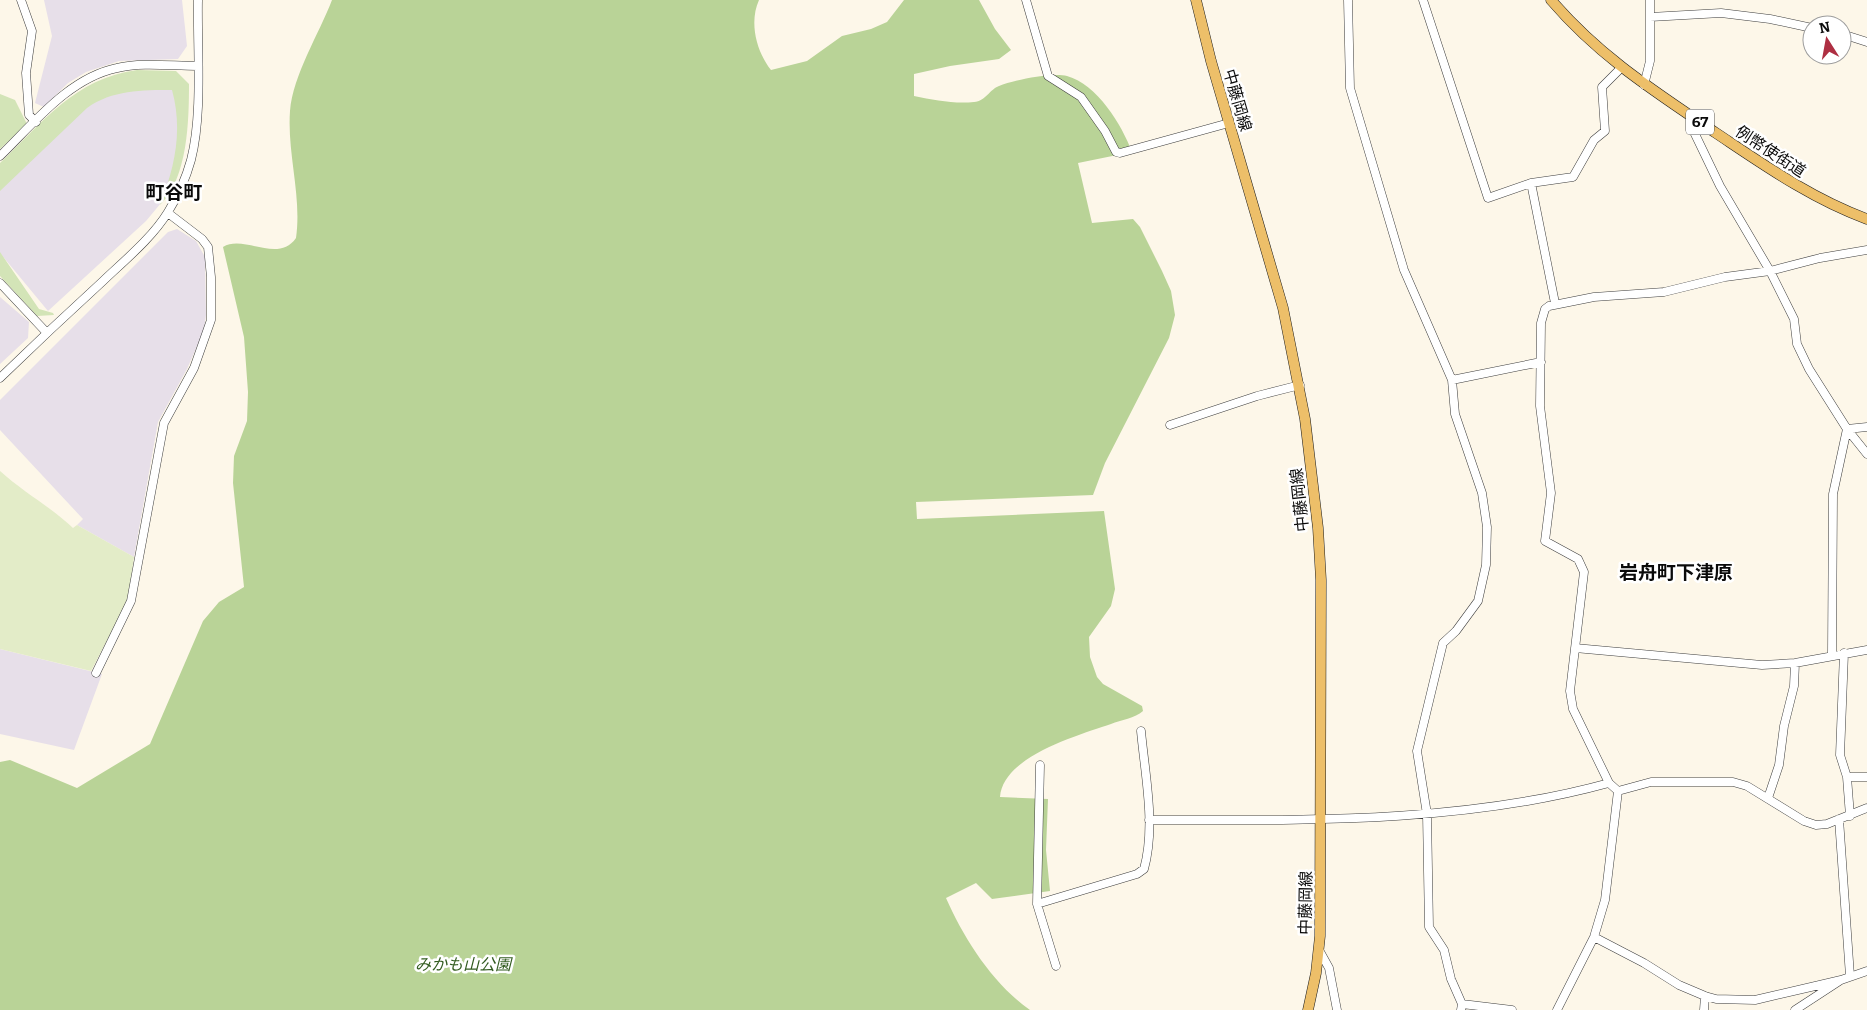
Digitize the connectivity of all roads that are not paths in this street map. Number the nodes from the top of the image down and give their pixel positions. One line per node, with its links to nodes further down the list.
1 (21, 0): 17 (street)
2 (198, 0): 13 (street)
3 (1026, 0): 18 (street)
4 (1196, 0): 18 (main road, 中藤岡線)
5 (1348, 0): 30 (street)
6 (1423, 0): 20 (street)
7 (1551, 0): 14 (main road, 例幣使街道 / 67)
8 (1650, 0): 9 (street)
9 (1650, 17): 10 (street); 15 (street)
10 (1802, 26)
11 (1852, 37): 12 (street)
12 (1867, 42)
13 (197, 66): 17 (street); 21 (street)
14 (1621, 68): 15 (main road, 例幣使街道 / 67); 20 (street)
15 (1644, 85): 16 (main road, 例幣使街道 / 67)
16 (1694, 118): 22 (main road, 例幣使街道 / 67); 24 (street)
17 (36, 122): 19 (street)
18 (1229, 123): 31 (main road, 中藤岡線)
19 (0, 156)
20 (1531, 183): 26 (street)
21 (168, 213): 27 (street); 41 (street)
22 (1867, 218)
23 (1867, 250): 24 (street)
24 (1770, 271): 26 (street); 34 (street)
25 (0, 283): 27 (street)
26 (1555, 303): 28 (street)
27 (47, 332): 29 (street)
28 (1541, 362): 30 (street); 36 (street)
29 (0, 378)
30 (1452, 380): 50 (street)
31 (1300, 385): 32 (street); 52 (main road, 中藤岡線)
32 (1170, 425)
33 (1867, 427): 34 (street)
34 (1847, 429): 35 (street); 39 (street)
35 (1867, 454)
36 (1575, 648): 40 (street); 46 (street)
37 (1867, 650): 38 (street)
38 (1844, 653): 39 (street); 44 (street)
39 (1832, 656): 40 (street)
40 (1795, 663): 48 (street)
41 (96, 673)
42 (1141, 731): 54 (street)
43 (1040, 765): 55 (street)
44 (1847, 776): 45 (street); 51 (street)
45 (1867, 777)
46 (1609, 783): 47 (street); 50 (street)
47 (1618, 791): 48 (street); 56 (street)
48 (1768, 798): 53 (street)
49 (1867, 808): 51 (street)
50 (1427, 814): 52 (street); 63 (street)
51 (1850, 816): 53 (street)
52 (1321, 818): 54 (street); 57 (main road, 中藤岡線)
53 (1839, 819): 60 (street)
54 (1149, 820): 55 (street)
55 (1037, 904): 58 (street)
56 (1594, 937): 62 (street); 67 (street)
57 (1319, 950): 64 (main road, 中藤岡線); 65 (street)
58 (1056, 966)
59 (1867, 971): 60 (street)
60 (1850, 976): 61 (street)
61 (1841, 980): 62 (street); 69 (street)
62 (1705, 996): 68 (street)
63 (1462, 1007): 66 (street)
64 (1308, 1010)
65 (1337, 1010)
66 (1512, 1010)
67 (1557, 1010)
68 (1704, 1010)
69 (1795, 1010)

